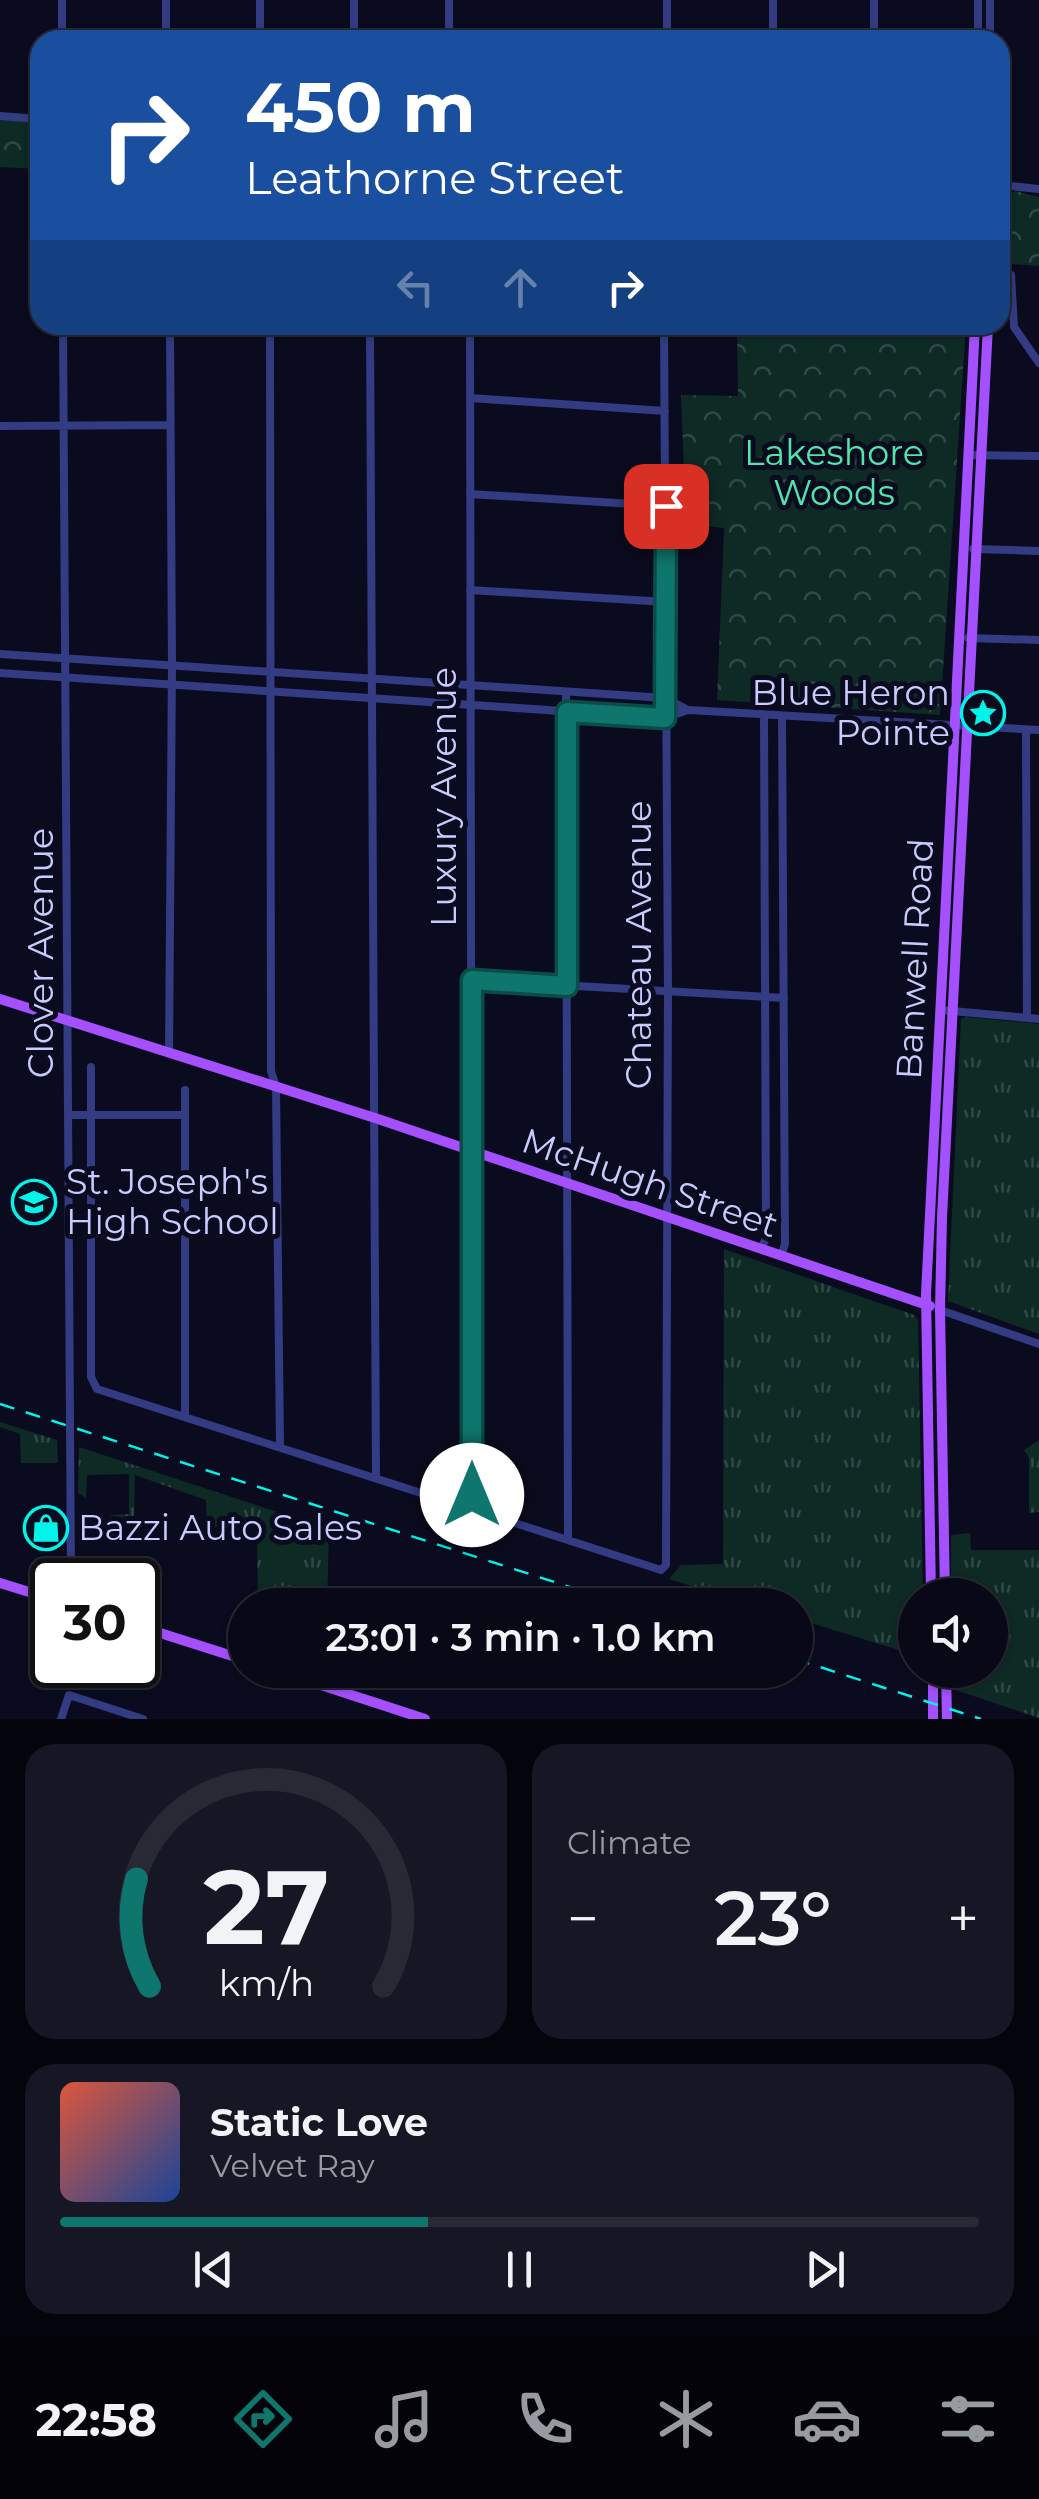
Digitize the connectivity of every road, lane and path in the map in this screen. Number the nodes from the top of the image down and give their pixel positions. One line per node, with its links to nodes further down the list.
1 (62, 0): 11 (street)
2 (166, 0): 12 (street)
3 (260, 0): 13 (street)
4 (354, 0): 14 (street)
5 (449, 0): 15 (street)
6 (666, 0): 16 (street)
7 (773, 0): 17 (street)
8 (874, 0): 18 (street)
9 (978, 0): 19 (street)
10 (990, 0): 20 (street)
11 (62, 30)
12 (166, 30)
13 (260, 30)
14 (354, 30)
15 (449, 30)
16 (667, 30)
17 (773, 30)
18 (874, 30)
19 (978, 30)
20 (990, 30)
21 (0, 116): 22 (street)
22 (30, 118)
23 (1010, 186): 24 (street)
24 (1039, 190)
25 (1011, 275): 34 (street)
26 (63, 335): 38 (street, Clover Avenue)
27 (170, 335): 39 (street)
28 (270, 335): 55 (street)
29 (370, 335): 58 (street)
30 (470, 335): 35 (street, Luxury Avenue)
31 (664, 335): 36 (street, Chateau Avenue)
32 (975, 335): 40 (main road, Banwell Road)
33 (987, 335): 40 (main road, Banwell Road)
34 (1039, 363)
35 (470, 398): 36 (street); 42 (street, Luxury Avenue)
36 (665, 411): 43 (street, Chateau Avenue)
37 (0, 426): 38 (street)
38 (64, 426): 39 (street); 53 (street, Clover Avenue)
39 (170, 426): 54 (street)
40 (976, 455): 41 (street); 44 (main road, Banwell Road); 45 (main road, Banwell Road)
41 (1039, 456)
42 (470, 494): 43 (street); 47 (street, Luxury Avenue)
43 (666, 506): 48 (street, Chateau Avenue)
44 (963, 548): 45 (street); 49 (main road, Banwell Road)
45 (977, 549): 46 (street); 50 (main road, Banwell Road)
46 (1039, 550)
47 (470, 590): 48 (street); 60 (street, Luxury Avenue)
48 (666, 602): 64 (street, Chateau Avenue)
49 (959, 638): 50 (street); 71 (main road, Banwell Road)
50 (972, 638): 51 (street); 72 (main road, Banwell Road)
51 (1039, 640)
52 (0, 654): 53 (street)
53 (67, 659): 54 (street); 57 (street, Clover Avenue)
54 (172, 665): 55 (street); 59 (street)
55 (272, 672): 58 (street); 61 (street)
56 (0, 673): 57 (street)
57 (68, 677): 59 (street); 86 (street, Clover Avenue)
58 (372, 679): 60 (street); 63 (street)
59 (172, 685): 61 (street); 87 (street)
60 (470, 686): 62 (street); 65 (street, Luxury Avenue)
61 (272, 692): 63 (street); 89 (street)
62 (566, 692): 64 (street); 67 (street)
63 (373, 698): 65 (street); 94 (street)
64 (665, 698): 66 (street); 70 (street, Chateau Avenue)
65 (471, 704): 67 (street); 77 (street, Luxury Avenue)
66 (688, 710): 68 (street); 70 (street)
67 (567, 712): 70 (street); 78 (street)
68 (764, 716): 69 (street); 75 (street)
69 (782, 717): 71 (street); 76 (street)
70 (665, 718): 79 (street, Chateau Avenue)
71 (953, 727): 72 (street); 83 (main road, Banwell Road)
72 (966, 727): 73 (street); 83 (main road, Banwell Road)
73 (1026, 730): 74 (street); 84 (street)
74 (1039, 730)
75 (764, 857): 76 (street); 80 (street)
76 (782, 858): 81 (street)
77 (472, 980): 78 (street); 97 (street, Luxury Avenue)
78 (567, 986): 79 (street); 98 (street)
79 (668, 992): 80 (street); 99 (street, Chateau Avenue)
80 (764, 997): 81 (street); 95 (street)
81 (784, 998): 96 (street)
82 (0, 999): 86 (main road, McHugh Street)
83 (947, 1010): 84 (street); 102 (main road, Banwell Road); 103 (main road, Banwell Road)
84 (1028, 1018): 85 (street)
85 (1039, 1019)
86 (68, 1021): 87 (main road, McHugh Street); 93 (street, Clover Avenue)
87 (169, 1052): 89 (main road, McHugh Street)
88 (92, 1066): 91 (street, Clover Avenue)
89 (276, 1087): 94 (main road, McHugh Street); 106 (street)
90 (185, 1090): 92 (street)
91 (92, 1114): 92 (street); 93 (street); 105 (street, Clover Avenue)
92 (184, 1114): 105 (street)
93 (69, 1115): 110 (street, Clover Avenue)
94 (375, 1118): 97 (main road, McHugh Street); 107 (street)
95 (766, 1124): 96 (street); 100 (street)
96 (784, 1124): 101 (street)
97 (472, 1151): 98 (main road, McHugh Street); 108 (street, Luxury Avenue)
98 (567, 1183): 99 (main road, McHugh Street); 109 (street)
99 (667, 1217): 100 (main road, McHugh Street); 109 (street, Chateau Avenue)
100 (762, 1249): 101 (main road, McHugh Street)
101 (781, 1256): 102 (main road, McHugh Street)
102 (926, 1305): 103 (main road, McHugh Street); 111 (main road, Banwell Road)
103 (940, 1310): 104 (street); 112 (main road, Banwell Road)
104 (1039, 1344)
105 (185, 1416): 106 (street)
106 (280, 1446): 107 (street)
107 (376, 1478): 108 (street)
108 (472, 1509): 109 (street)
109 (568, 1540)
110 (70, 1558)
111 (931, 1578)
112 (945, 1578)
113 (0, 1583): 114 (main road)
114 (30, 1592)
115 (160, 1633): 116 (main road)
116 (228, 1655)
117 (330, 1688): 122 (main road)
118 (933, 1688): 123 (main road)
119 (946, 1688): 124 (main road)
120 (61, 1719): 121 (street)
121 (143, 1719)
122 (425, 1719)
123 (933, 1719)
124 (947, 1719)

